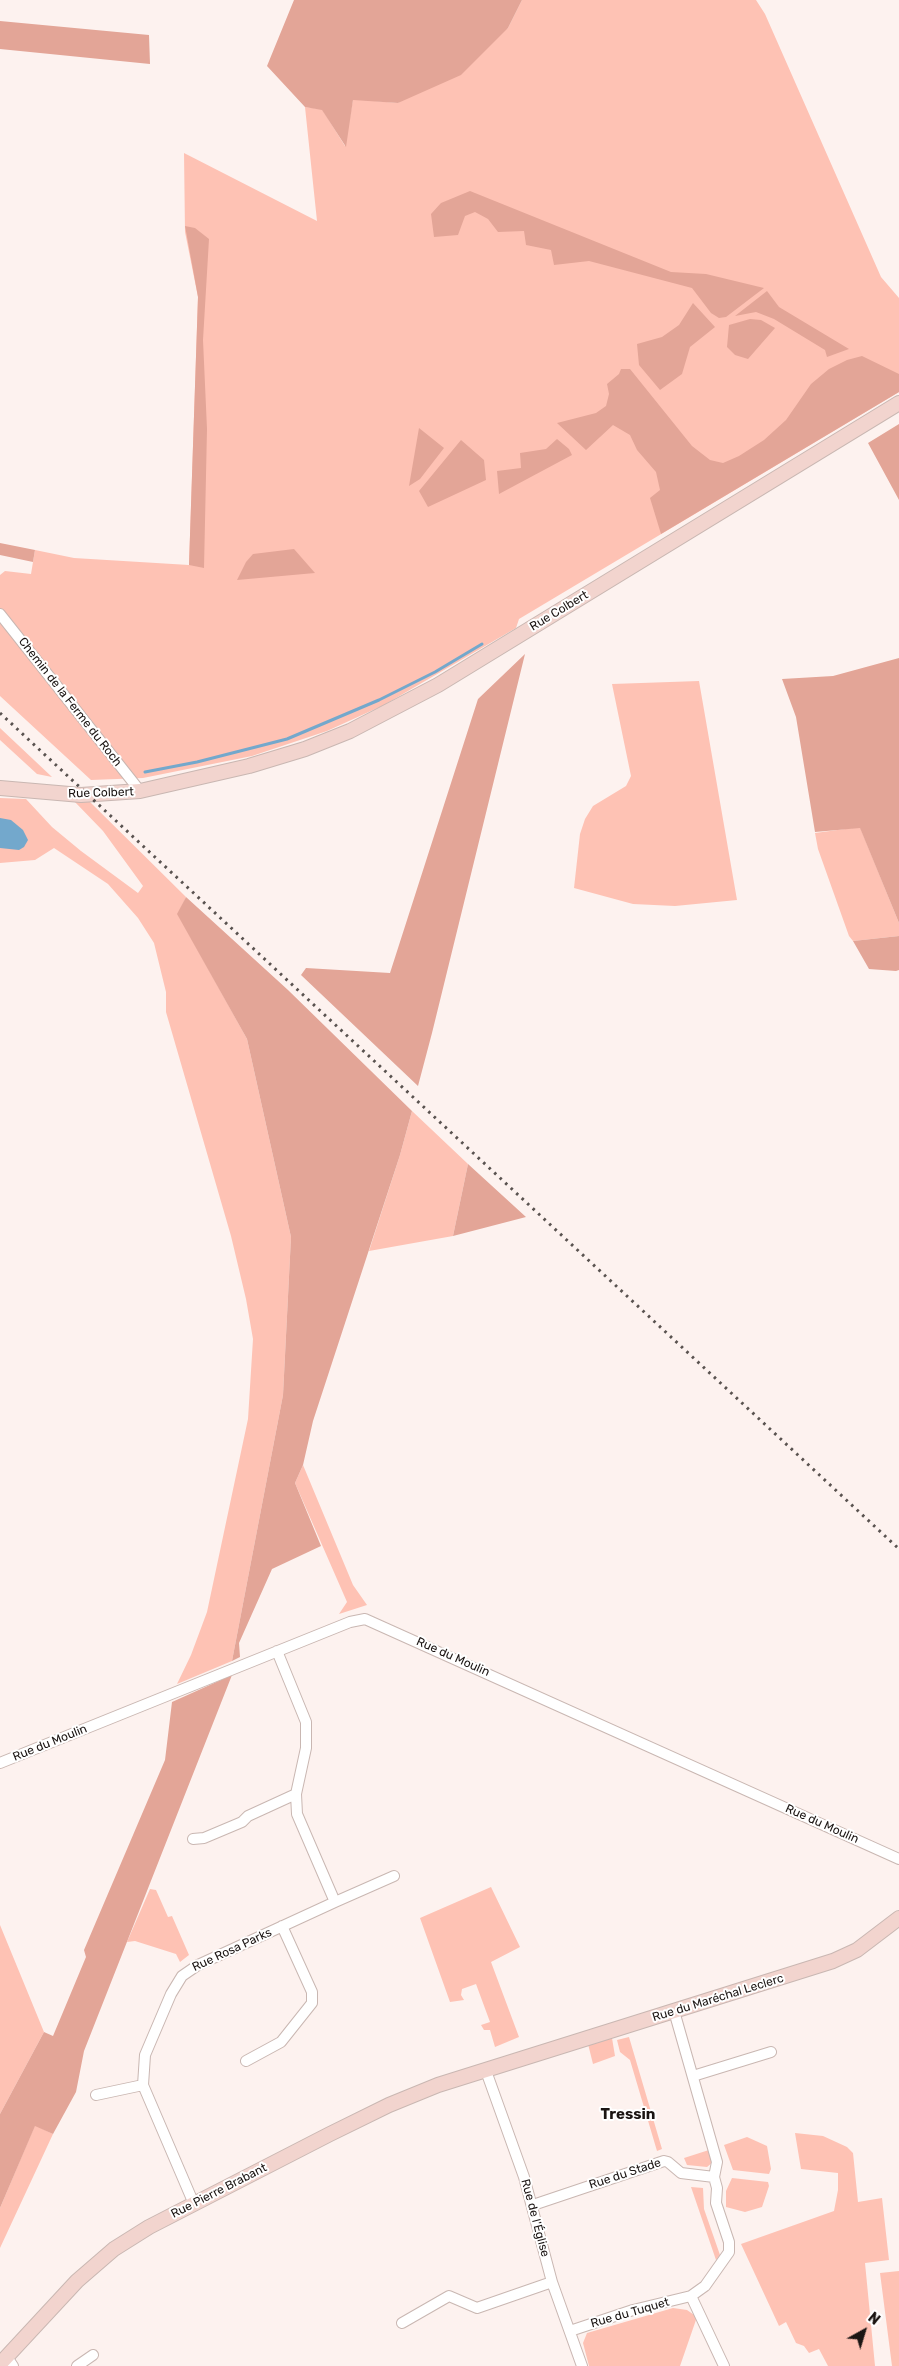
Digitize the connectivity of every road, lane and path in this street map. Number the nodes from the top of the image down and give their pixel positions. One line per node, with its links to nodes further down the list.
1 (899, 403): 5 (main road, Rue Colbert)
2 (0, 614): 5 (street, Chemin de la Ferme du Roch)
3 (0, 782): 5 (main road, Rue Colbert)
4 (0, 788): 5 (main road, Rue Colbert)
5 (138, 788)
6 (276, 1651): 7 (street, Rue du Moulin); 8 (street); 10 (street, Rue du Moulin)
7 (0, 1763)
8 (296, 1794): 9 (street); 12 (street)
9 (193, 1839)
10 (899, 1859)
11 (394, 1876): 12 (street, Rue Rosa Parks)
12 (335, 1902): 14 (street, Rue Rosa Parks)
13 (899, 1918): 15 (main road, Rue du Maréchal Leclerc)
14 (282, 1926): 17 (street); 20 (street, Rue Rosa Parks)
15 (674, 2011): 18 (main road, Rue du Maréchal Leclerc); 19 (street)
16 (771, 2052): 19 (street)
17 (246, 2060)
18 (481, 2073): 23 (main road, Rue Pierre Brabant); 24 (street, Rue de l'Église)
19 (693, 2076): 22 (street)
20 (142, 2085): 21 (street); 23 (street)
21 (96, 2095)
22 (714, 2177): 24 (street, Rue du Stade); 26 (street, Rue du Tuquet)
23 (194, 2204): 30 (main road, Rue Pierre Brabant)
24 (533, 2205): 25 (street, Rue de l'Église)
25 (552, 2282): 27 (street); 28 (street, Rue de l'Église)
26 (691, 2296): 28 (street, Rue du Tuquet); 33 (street)
27 (402, 2323)
28 (570, 2331): 32 (street, Rue de l'Église)
29 (93, 2354): 31 (street)
30 (7, 2362)
31 (77, 2366)
32 (582, 2366)
33 (724, 2366)

